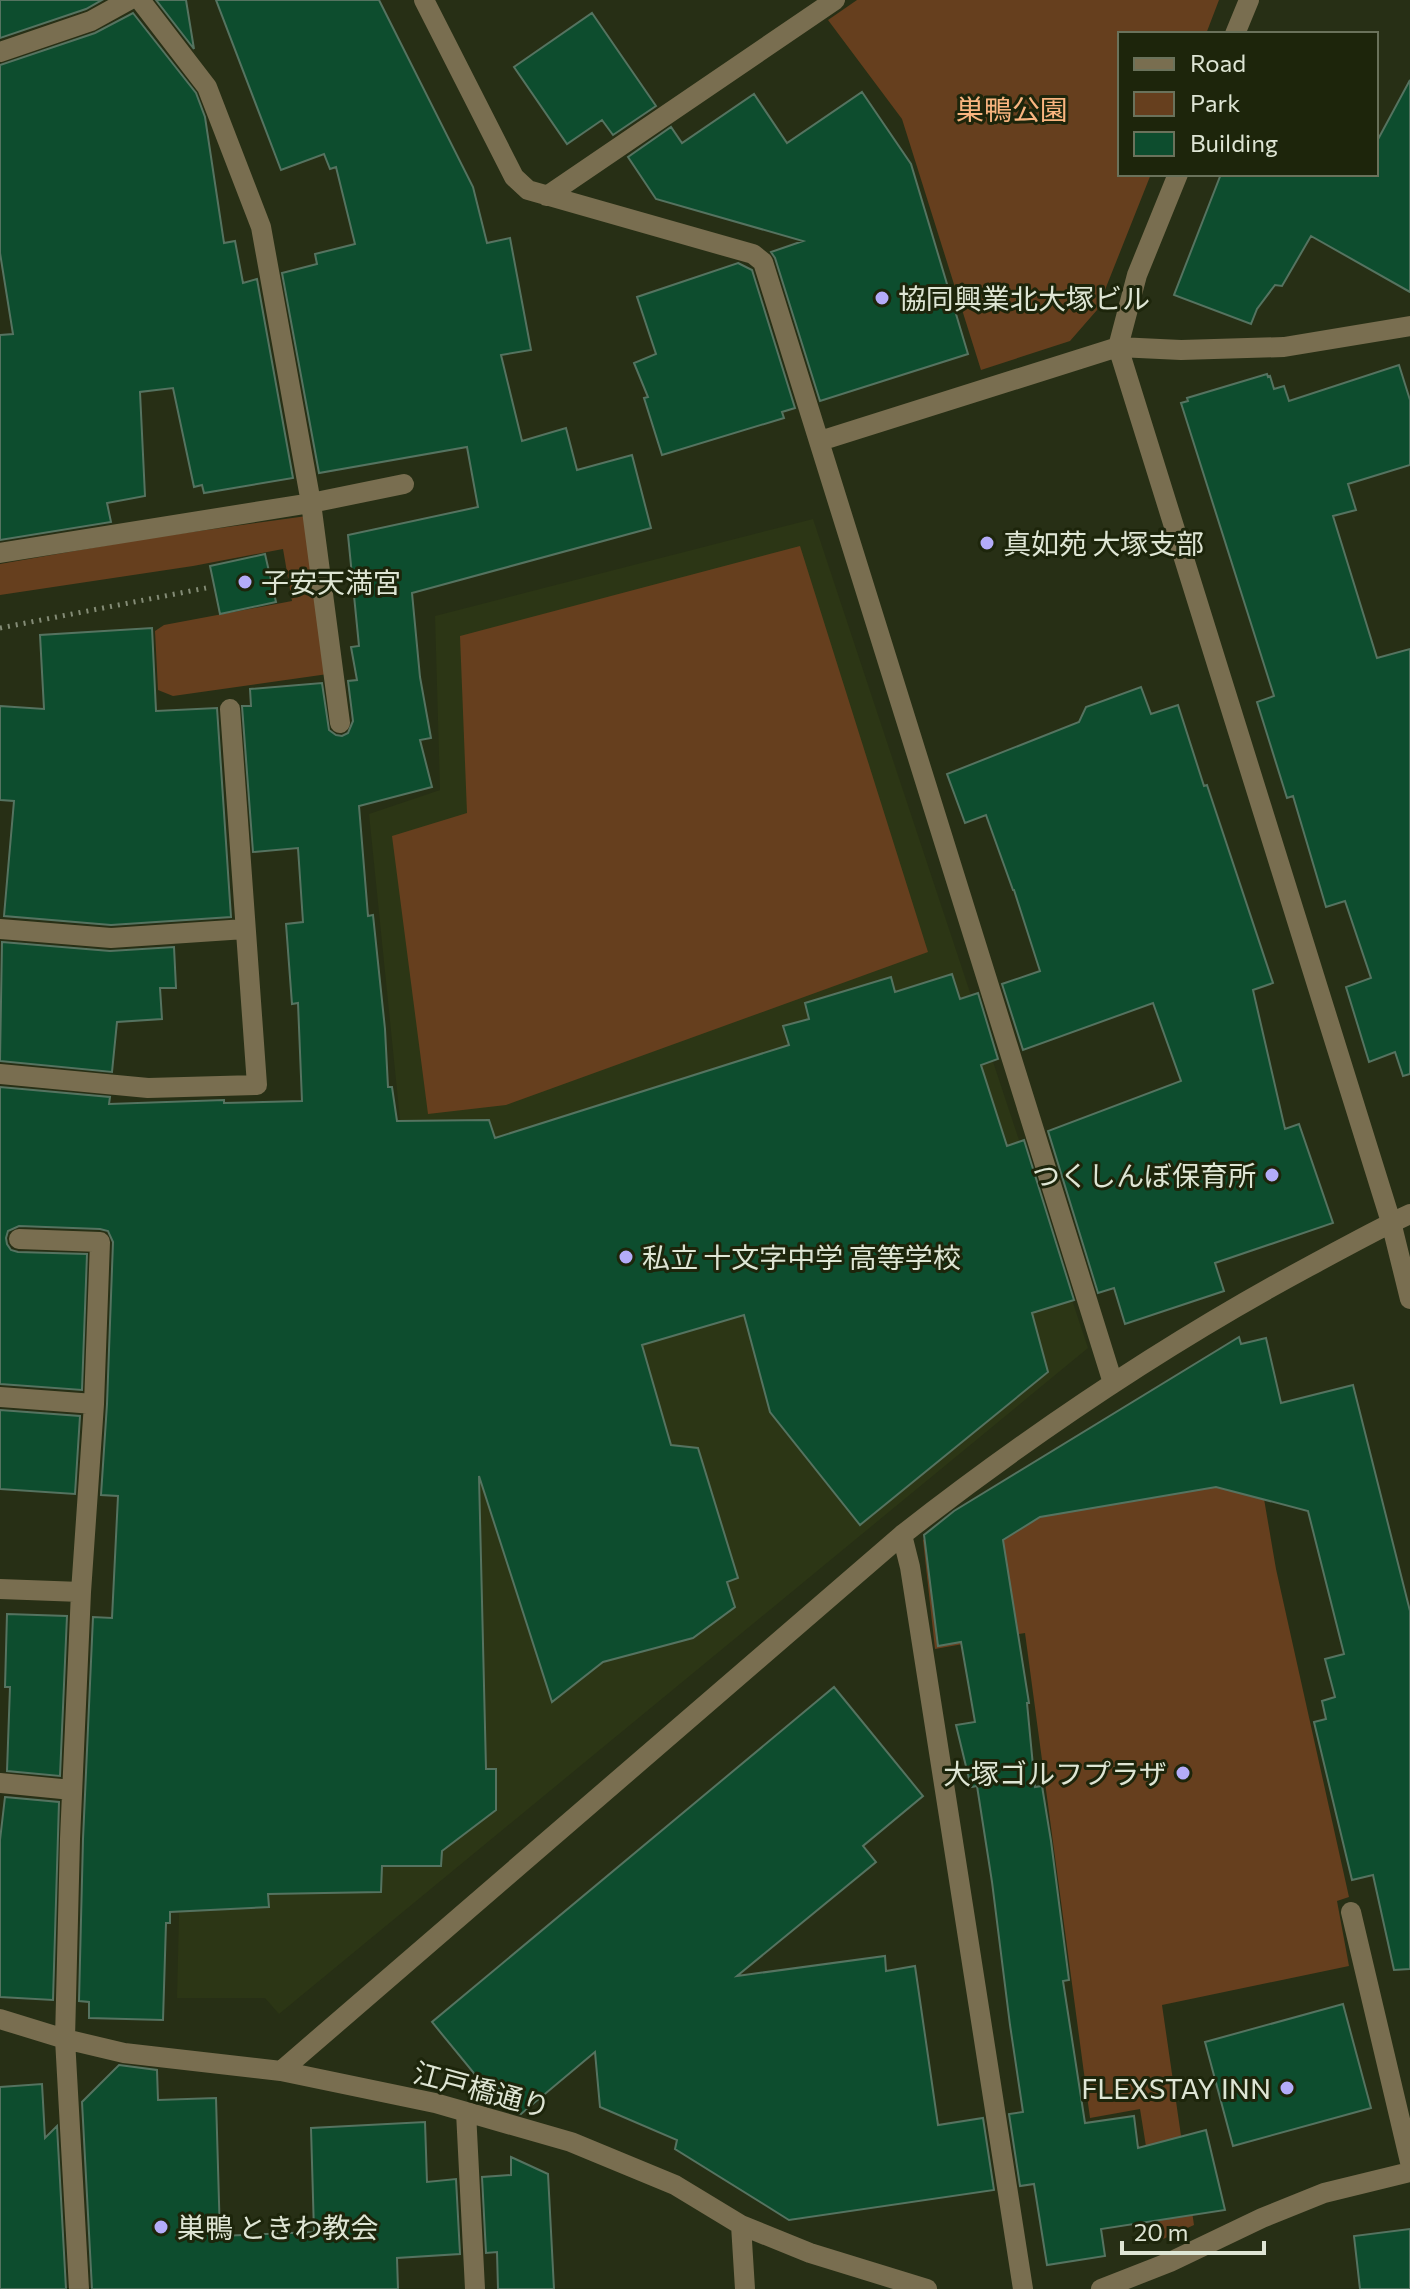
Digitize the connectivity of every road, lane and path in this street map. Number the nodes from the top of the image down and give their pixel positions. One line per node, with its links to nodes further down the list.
1 (129, 0): 7 (street)
2 (140, 0): 14 (street)
3 (424, 0): 9 (street)
4 (835, 0): 9 (street)
5 (1249, 0): 6 (street)
6 (1236, 32)
7 (0, 52)
8 (1177, 176): 11 (street)
9 (547, 196): 12 (street)
10 (1410, 326): 11 (street)
11 (1118, 347): 12 (street); 23 (street)
12 (820, 441): 26 (street)
13 (404, 484): 14 (street)
14 (311, 503): 15 (street); 19 (street)
15 (0, 553)
16 (206, 588): 17 (path)
17 (0, 628)
18 (230, 709): 21 (street)
19 (340, 723)
20 (0, 929): 21 (street)
21 (245, 929): 22 (street)
22 (0, 1074)
23 (1400, 1218): 25 (street); 26 (street)
24 (19, 1239): 28 (street)
25 (1410, 1299)
26 (1113, 1383): 29 (street)
27 (0, 1397): 28 (street)
28 (94, 1404): 31 (street)
29 (902, 1535): 37 (street); 46 (street)
30 (0, 1589): 31 (street)
31 (81, 1592): 33 (street)
32 (0, 1783): 33 (street)
33 (72, 1790): 36 (street)
34 (1351, 1912): 39 (street)
35 (0, 2019): 36 (street, 江戸橋通り)
36 (65, 2039): 37 (street, 江戸橋通り); 42 (street)
37 (281, 2071): 38 (street, 江戸橋通り)
38 (466, 2112): 41 (street, 江戸橋通り); 43 (street)
39 (1410, 2162)
40 (1410, 2172): 47 (street)
41 (741, 2225): 44 (street); 45 (street, 江戸橋通り)
42 (79, 2289)
43 (475, 2289)
44 (745, 2289)
45 (927, 2289)
46 (1023, 2289)
47 (1101, 2289)

